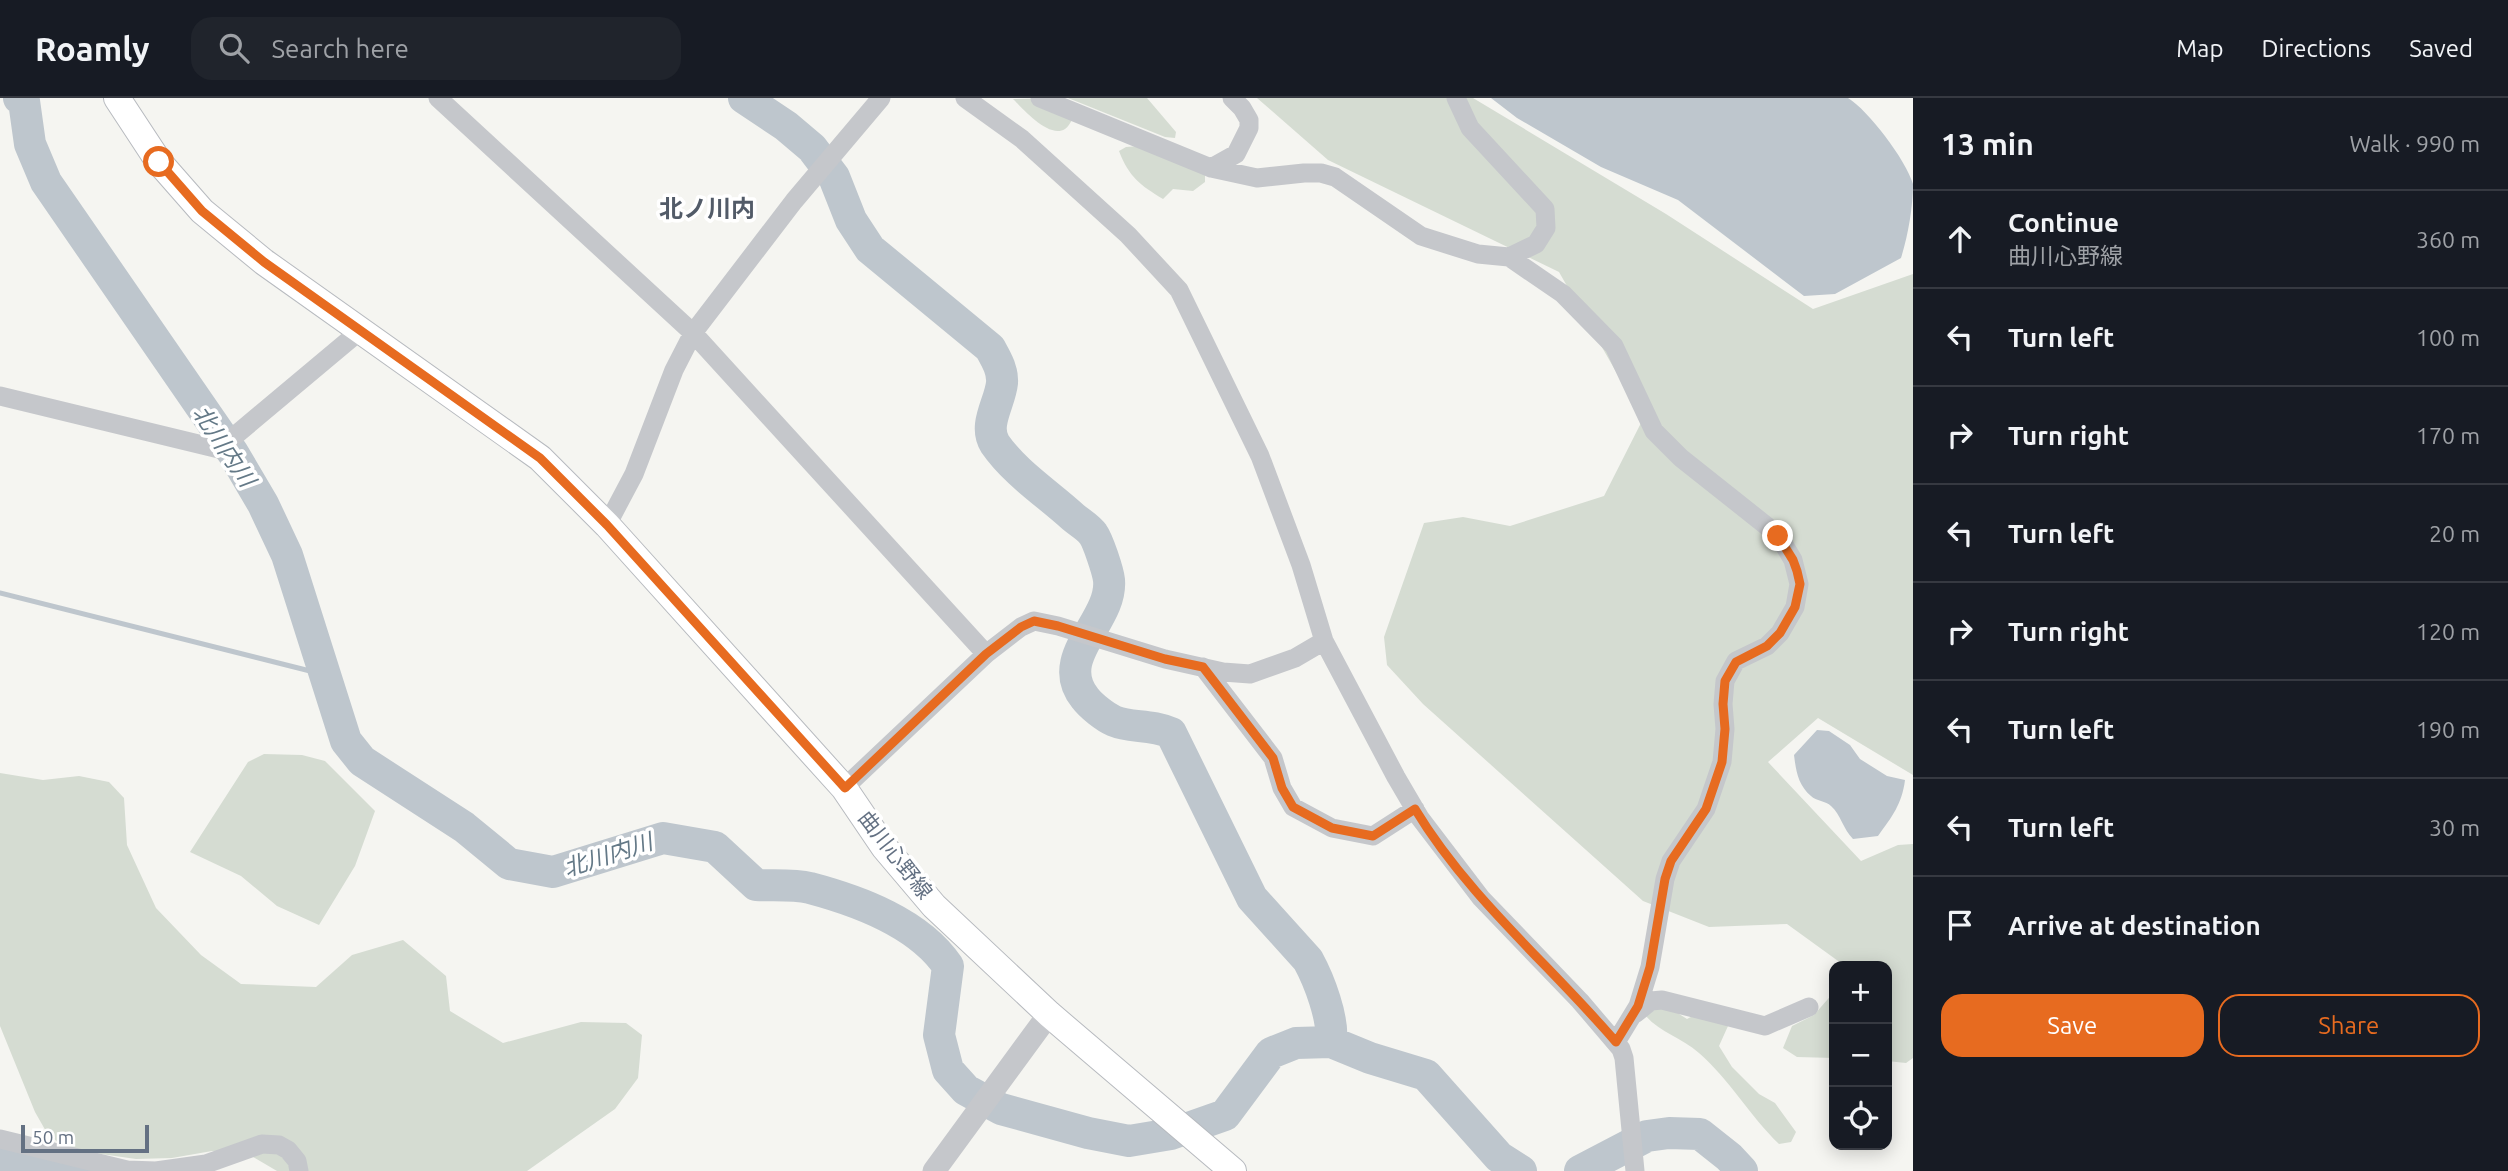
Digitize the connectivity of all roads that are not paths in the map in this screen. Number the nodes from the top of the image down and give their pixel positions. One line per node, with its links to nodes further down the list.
1 (117, 98): 10 (main road, 曲川心野線)
2 (438, 98): 11 (street)
3 (881, 98): 11 (street)
4 (965, 98): 14 (street)
5 (1040, 98): 8 (street)
6 (1232, 98): 8 (street)
7 (1456, 98): 9 (street)
8 (1211, 169): 9 (street)
9 (1509, 257): 21 (street)
10 (361, 330): 12 (street); 13 (main road, 曲川心野線)
11 (693, 333): 13 (street); 15 (street)
12 (0, 396)
13 (607, 525): 17 (main road, 曲川心野線)
14 (1324, 641): 16 (street); 18 (street)
15 (986, 654): 16 (street); 17 (street)
16 (1203, 667): 18 (street)
17 (845, 788): 20 (main road, 曲川心野線)
18 (1415, 809): 22 (street)
19 (1809, 1007): 21 (street)
20 (1049, 1014): 25 (street); 26 (main road, 曲川心野線)
21 (1632, 1017): 22 (street)
22 (1616, 1042): 27 (street)
23 (0, 1139): 24 (street)
24 (299, 1171)
25 (934, 1171)
26 (1233, 1171)
27 (1635, 1171)

